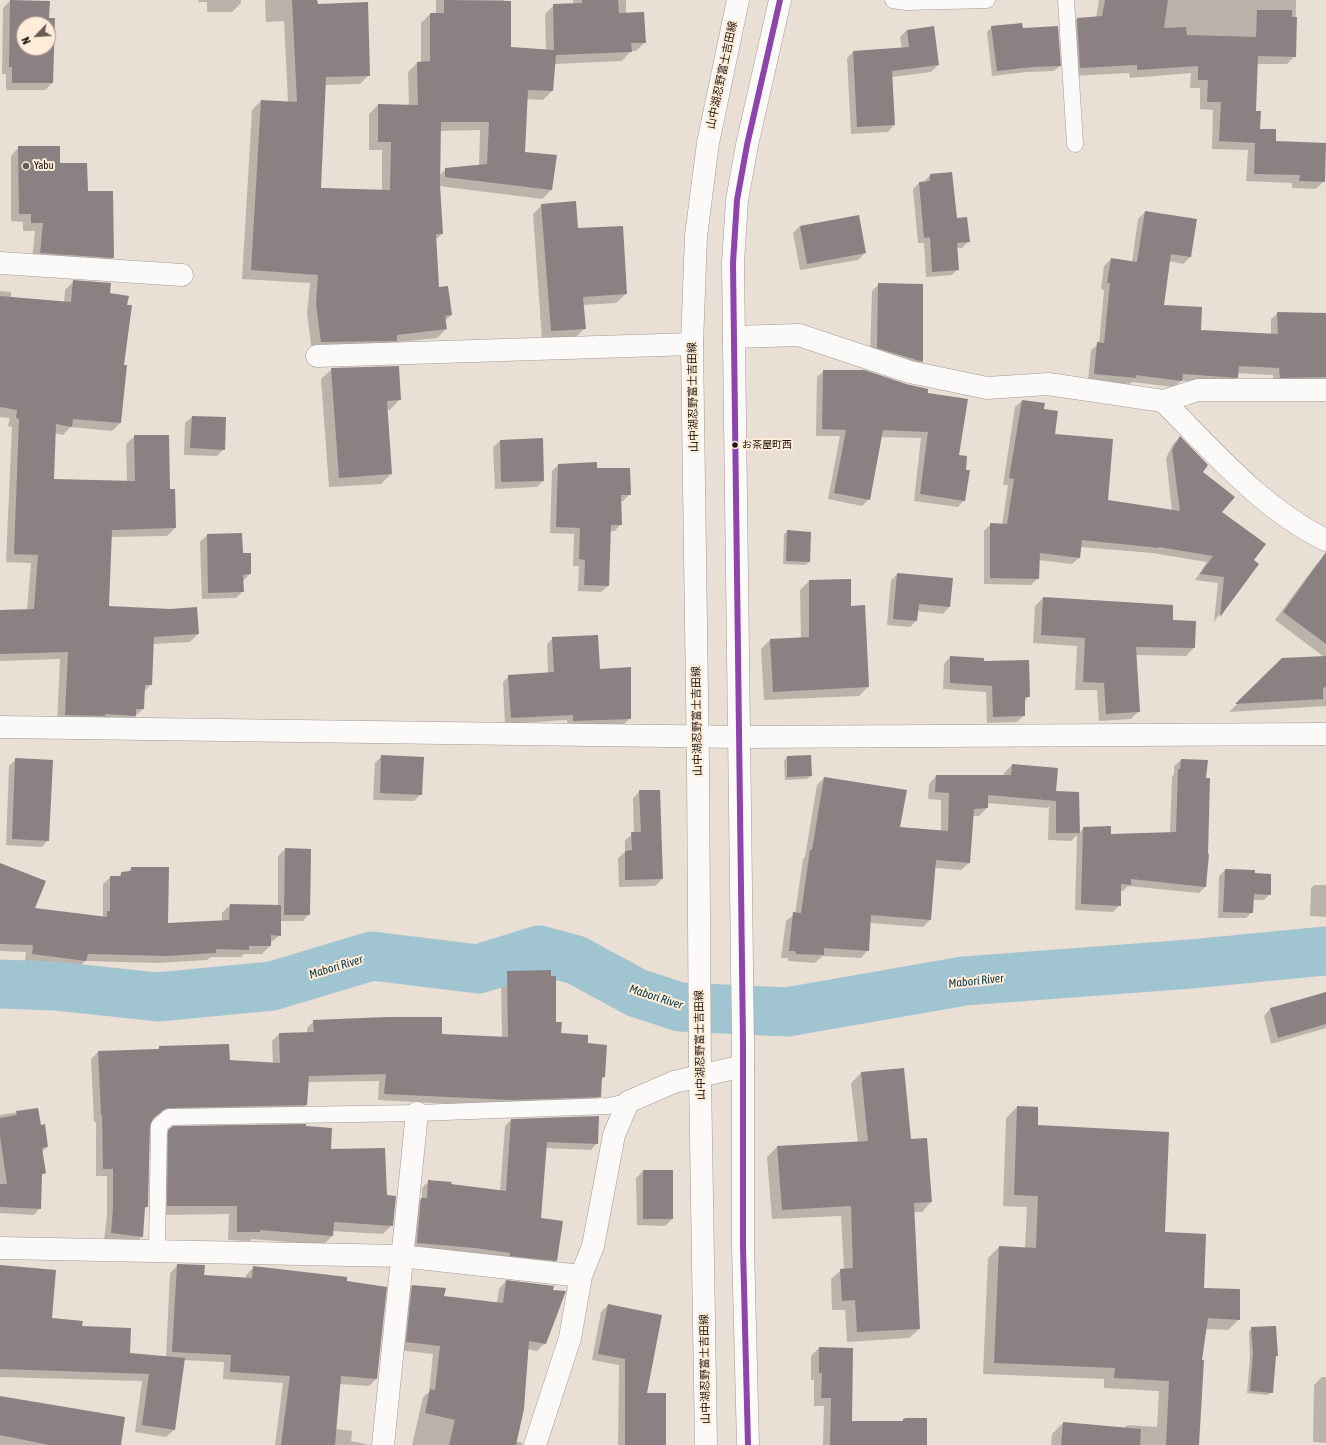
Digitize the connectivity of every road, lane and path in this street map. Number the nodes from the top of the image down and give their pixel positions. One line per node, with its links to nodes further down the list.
1 (738, 0): 10 (street, 山中湖忍野富士吉田線)
2 (780, 0): 9 (street)
3 (893, 0): 4 (lane)
4 (987, 0)
5 (1066, 0): 6 (lane)
6 (1074, 144)
7 (0, 263): 8 (street)
8 (182, 275)
9 (734, 337): 13 (street); 18 (street)
10 (692, 344): 11 (street); 17 (street, 山中湖忍野富士吉田線)
11 (317, 356)
12 (1326, 390): 13 (street)
13 (1163, 401): 14 (street)
14 (1326, 540)
15 (0, 727): 17 (street)
16 (1326, 734): 18 (street)
17 (698, 736): 18 (street); 20 (street, 山中湖忍野富士吉田線)
18 (740, 737): 19 (street)
19 (743, 1066): 20 (street); 30 (street)
20 (700, 1076): 21 (street); 29 (street, 山中湖忍野富士吉田線)
21 (628, 1102): 22 (lane); 26 (street)
22 (417, 1113): 24 (lane); 25 (street)
23 (0, 1248): 24 (street)
24 (157, 1251): 25 (street)
25 (402, 1256): 26 (street); 27 (street)
26 (581, 1276): 28 (street)
27 (383, 1445)
28 (535, 1445)
29 (706, 1445)
30 (748, 1445)

